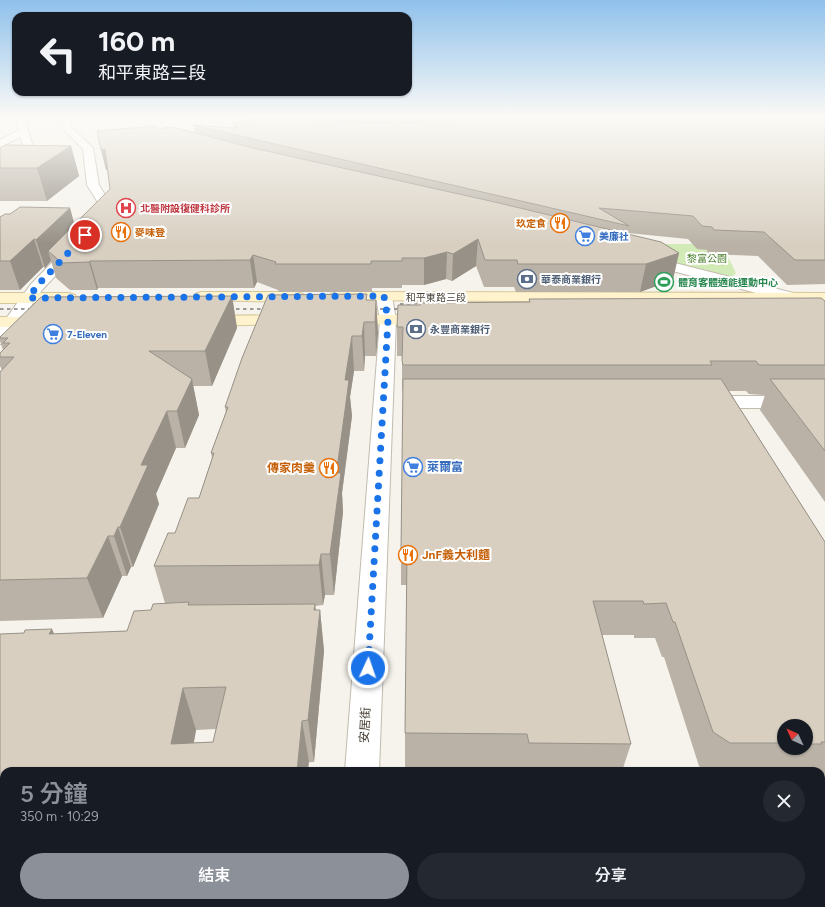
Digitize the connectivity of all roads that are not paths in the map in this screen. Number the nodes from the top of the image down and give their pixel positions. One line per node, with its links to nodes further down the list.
1 (25, 159): 3 (street)
2 (88, 159): 8 (street)
3 (0, 175)
4 (636, 257): 10 (street)
5 (384, 296): 6 (main road, 和平東路三段); 10 (main road, 和平東路三段); 15 (street, 安居街)
6 (189, 297)
7 (0, 298): 8 (main road)
8 (29, 298): 9 (main road); 19 (street)
9 (86, 298)
10 (794, 298): 11 (street)
11 (824, 309): 12 (main road)
12 (798, 314)
13 (304, 320): 18 (main road)
14 (328, 320): 15 (main road, 和平東路三段)
15 (388, 320): 16 (main road, 和平東路三段); 23 (street, 安居街)
16 (441, 320)
17 (60, 321): 19 (main road)
18 (194, 321)
19 (6, 322): 20 (street)
20 (0, 339)
21 (692, 402): 22 (street)
22 (825, 402)
23 (362, 767)

